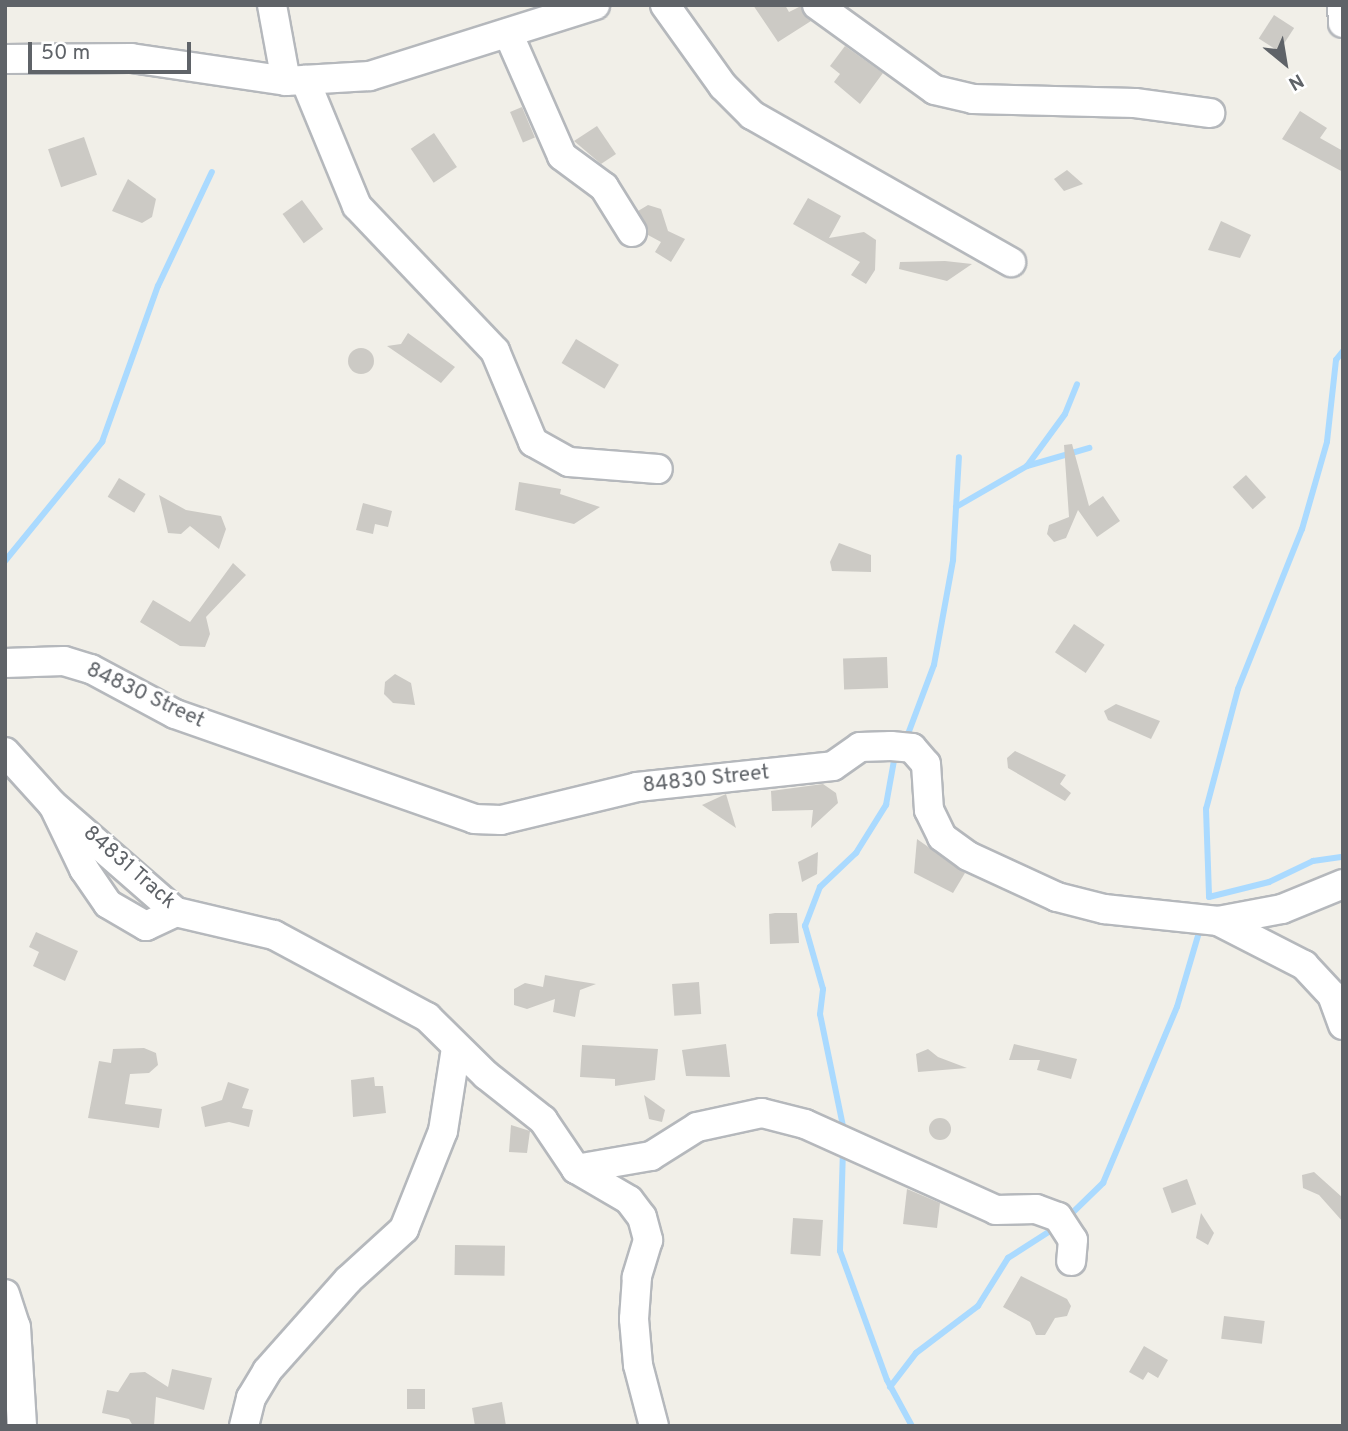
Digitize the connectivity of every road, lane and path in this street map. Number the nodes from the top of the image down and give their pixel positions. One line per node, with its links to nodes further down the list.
1 (272, 5): 9 (street)
2 (595, 5): 7 (street)
3 (665, 5): 12 (street)
4 (817, 5): 10 (street)
5 (1342, 5): 6 (street)
6 (1343, 23)
7 (508, 33): 9 (street); 11 (street)
8 (5, 59): 9 (street)
9 (296, 81): 13 (street)
10 (1210, 113)
11 (632, 232)
12 (1011, 262)
13 (658, 469)
14 (5, 663): 19 (street, 84830 Street)
15 (5, 752): 16 (street, 84831 Track)
16 (52, 804): 18 (street, 84831 Track); 18 (street)
17 (1343, 884): 19 (street, 84830 Street)
18 (176, 912): 21 (street, 84831 Track)
19 (1218, 921): 20 (street)
20 (1343, 1025)
21 (456, 1048): 22 (street, 84831 Track); 26 (street)
22 (576, 1169): 23 (street); 27 (street)
23 (1071, 1261)
24 (5, 1294): 25 (street)
25 (22, 1426)
26 (244, 1426)
27 (654, 1426)

